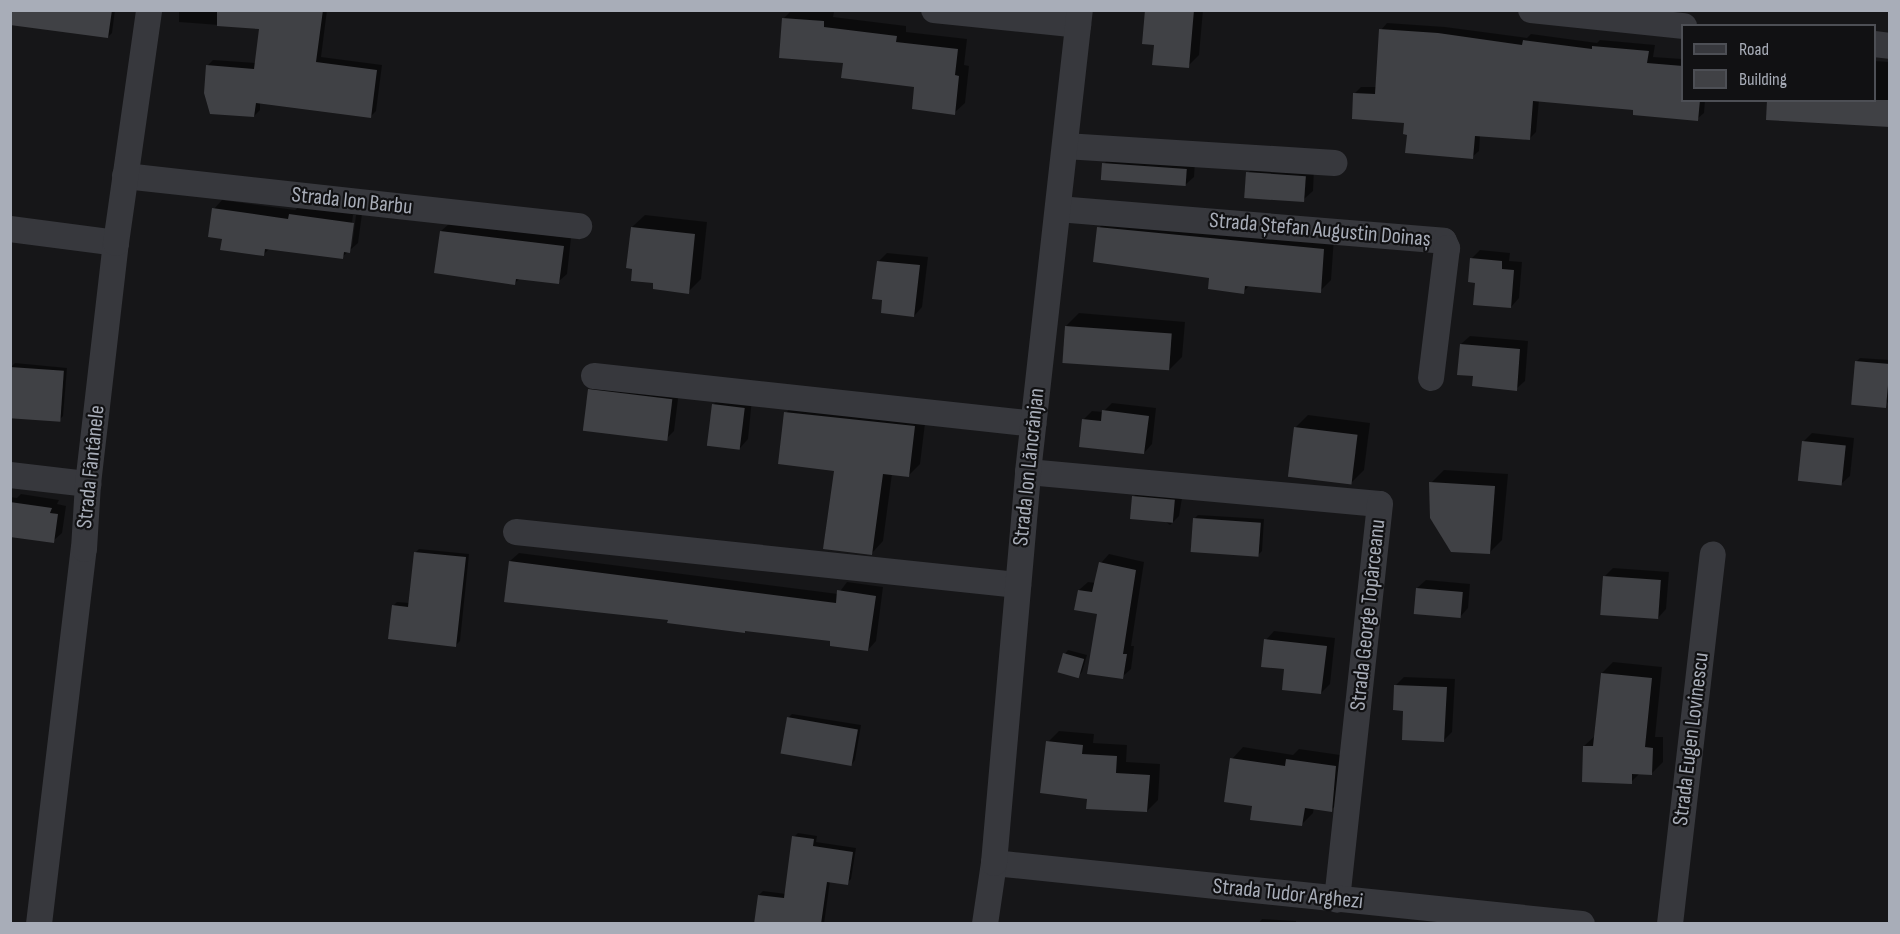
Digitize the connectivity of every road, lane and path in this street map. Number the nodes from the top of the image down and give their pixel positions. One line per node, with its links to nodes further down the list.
1 (149, 10): 8 (street, Strada Fântânele)
2 (934, 10): 4 (street)
3 (1531, 10): 5 (street)
4 (1079, 18): 6 (street, Strada Ion Lăncrănjan)
5 (1681, 26)
6 (1065, 146): 7 (street); 9 (street, Strada Ion Lăncrănjan)
7 (1334, 163)
8 (125, 176): 10 (street, Strada Ion Barbu); 12 (street, Strada Fântânele)
9 (1058, 209): 14 (street, Strada Ștefan Augustin Doinaș); 15 (street, Strada Ion Lăncrănjan)
10 (579, 226)
11 (10, 229): 12 (street)
12 (116, 243): 18 (street, Strada Fântânele)
13 (594, 376): 15 (street)
14 (1431, 378)
15 (1034, 424): 16 (street, Strada Ion Lăncrănjan)
16 (1028, 472): 21 (street, Strada Ion Lăncrănjan); 23 (street, Strada George Topârceanu)
17 (10, 475): 18 (street)
18 (88, 484): 24 (street, Strada Fântânele)
19 (516, 532): 21 (street)
20 (1713, 554): 27 (street, Strada Eugen Lovinescu)
21 (1018, 585): 22 (street, Strada Ion Lăncrănjan)
22 (994, 863): 23 (street, Strada Tudor Arghezi); 25 (street, Strada Ion Lăncrănjan)
23 (1337, 900): 26 (street, Strada Tudor Arghezi)
24 (39, 924)
25 (985, 924)
26 (1581, 924)
27 (1670, 924)

